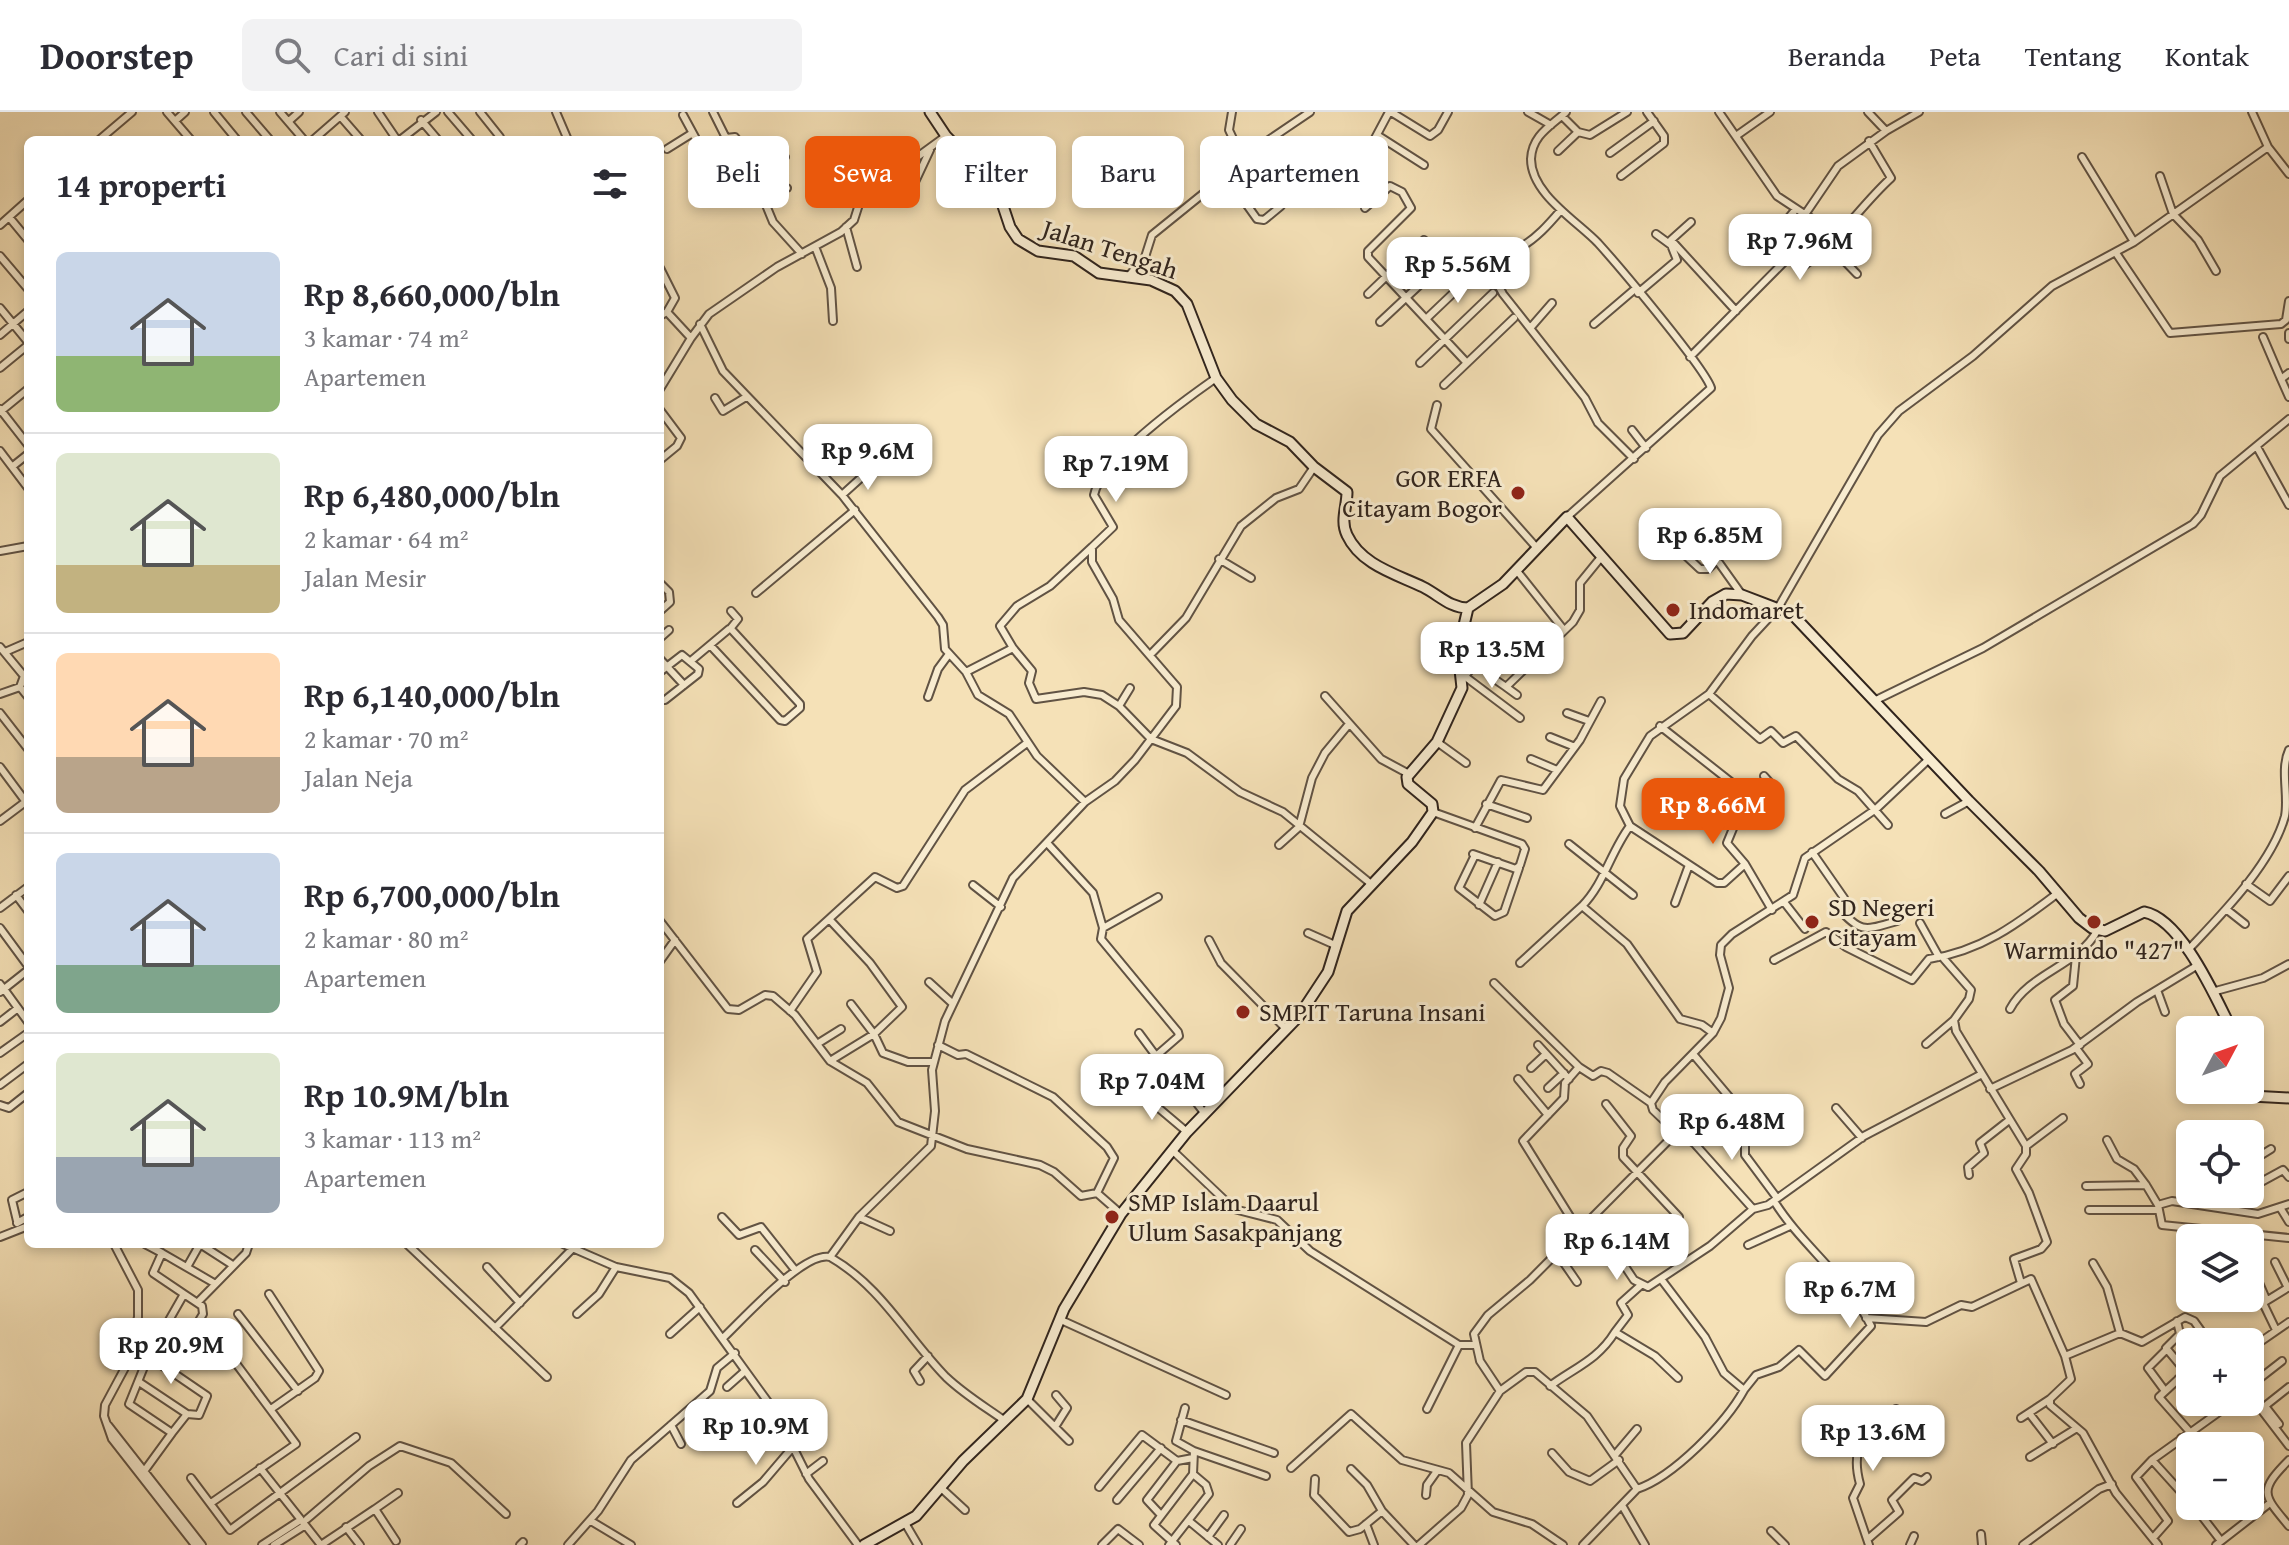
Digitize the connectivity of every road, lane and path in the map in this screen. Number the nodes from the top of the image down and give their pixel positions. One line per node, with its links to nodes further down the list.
1 (132, 112): 39 (street)
2 (167, 112): 31 (street)
3 (185, 112): 31 (street)
4 (214, 112): 41 (street)
5 (246, 112): 42 (street)
6 (280, 112): 32 (street)
7 (299, 112): 32 (street)
8 (378, 112): 47 (street)
9 (436, 112): 30 (street)
10 (448, 112): 50 (street)
11 (480, 112): 51 (street)
12 (556, 112): 52 (street)
13 (713, 112): 53 (street)
14 (930, 112): 54 (main road, Jalan Tengah)
15 (1232, 112): 55 (street)
16 (1310, 112): 56 (street)
17 (1390, 112): 18 (street); 66 (street)
18 (1448, 112)
19 (1528, 112): 34 (street)
20 (1627, 112): 37 (street)
21 (1647, 112): 33 (street)
22 (1719, 112): 57 (street)
23 (1770, 112): 57 (street)
24 (1868, 112): 35 (street)
25 (1919, 112): 35 (street)
26 (2252, 112): 60 (street)
27 (343, 114): 36 (street); 46 (street)
28 (1564, 114): 34 (street); 37 (street)
29 (683, 115): 38 (street)
30 (421, 120): 48 (street); 49 (street)
31 (175, 121): 40 (street)
32 (289, 121): 43 (street)
33 (1654, 121): 64 (street); 69 (street)
34 (1551, 125): 79 (street)
35 (1886, 131): 58 (street)
36 (322, 132): 44 (street); 45 (street)
37 (1578, 132): 63 (street)
38 (691, 134): 61 (street)
39 (104, 136)
40 (185, 136)
41 (234, 136)
42 (267, 136)
43 (301, 136)
44 (318, 136)
45 (326, 136)
46 (358, 136)
47 (397, 136)
48 (402, 136)
49 (435, 136)
50 (469, 136)
51 (498, 136)
52 (566, 136)
53 (725, 136)
54 (946, 136)
55 (1232, 136)
56 (1275, 136)
57 (1736, 136): 78 (street)
58 (1869, 141): 80 (street); 87 (street)
59 (936, 145): 62 (street)
60 (2268, 147): 68 (street); 81 (street)
61 (667, 149)
62 (930, 150): 67 (street); 85 (street)
63 (1558, 151)
64 (1610, 153)
65 (2082, 157): 91 (street)
66 (1424, 165)
67 (920, 171)
68 (2289, 174)
69 (1621, 176)
70 (2160, 176): 81 (street)
71 (1388, 188): 105 (street)
72 (1200, 198): 106 (street)
73 (24, 204): 82 (street)
74 (768, 208): 95 (street)
75 (1004, 208): 106 (main road, Jalan Tengah)
76 (1249, 208): 77 (street)
77 (1279, 208)
78 (1796, 209): 80 (street); 98 (street)
79 (1561, 210): 100 (street); 108 (street)
80 (1806, 213): 86 (street)
81 (2173, 214): 91 (street); 102 (street)
82 (9, 217): 84 (street); 89 (street)
83 (1691, 222): 115 (street)
84 (0, 225)
85 (846, 227): 93 (street); 101 (street)
86 (1820, 227): 87 (street); 97 (street)
87 (1832, 230): 92 (street)
88 (1656, 234): 108 (street)
89 (24, 235)
90 (1424, 240): 105 (street)
91 (2134, 242): 94 (street)
92 (1829, 245): 97 (street); 103 (street)
93 (816, 249): 95 (street); 121 (street)
94 (2116, 253): 112 (street); 184 (street)
95 (802, 254): 124 (street)
96 (0, 256): 107 (street)
97 (1789, 257): 115 (street)
98 (1755, 258)
99 (1443, 263): 111 (street)
100 (1486, 263): 120 (street); 126 (street)
101 (857, 267)
102 (2216, 271)
103 (1857, 274)
104 (664, 276): 116 (street)
105 (1385, 276): 110 (street); 111 (street)
106 (1127, 278): 138 (main road, Jalan Tengah)
107 (24, 284)
108 (1637, 291): 125 (street); 133 (street)
109 (1493, 293): 131 (street)
110 (1368, 294)
111 (1406, 298): 120 (street); 122 (street)
112 (2289, 301)
113 (1552, 303): 126 (street)
114 (0, 308): 123 (street)
115 (1736, 311): 133 (street)
116 (667, 312): 118 (street); 129 (street)
117 (24, 314): 123 (street)
118 (664, 314)
119 (1514, 318): 135 (street)
120 (1426, 319): 131 (street)
121 (833, 321)
122 (1380, 322)
123 (13, 324): 127 (street); 130 (street)
124 (700, 324): 129 (street); 144 (street)
125 (1594, 324)
126 (1532, 326): 159 (street)
127 (0, 335)
128 (2263, 337): 139 (street)
129 (691, 338): 140 (street)
130 (24, 339)
131 (1445, 339): 134 (street); 135 (street)
132 (24, 347): 136 (street)
133 (1690, 357): 155 (street)
134 (1420, 363)
135 (1467, 363): 141 (street)
136 (0, 368)
137 (2289, 373): 139 (street)
138 (1216, 378): 162 (main road, Jalan Tengah); 171 (street)
139 (2281, 379): 145 (street)
140 (664, 382)
141 (1444, 385)
142 (24, 392): 143 (street)
143 (21, 395): 147 (street); 149 (street)
144 (746, 397): 146 (street); 164 (street)
145 (2289, 397)
146 (715, 398)
147 (24, 399)
148 (1437, 405): 172 (street)
149 (1, 411): 153 (street)
150 (664, 415): 158 (street)
151 (2288, 422): 154 (street)
152 (1632, 430): 155 (street)
153 (24, 440)
154 (2257, 447): 165 (street); 213 (street)
155 (1646, 448): 159 (street)
156 (0, 451): 160 (street)
157 (24, 457): 160 (street)
158 (664, 457)
159 (1634, 459): 167 (street)
160 (13, 466): 163 (street)
161 (873, 467): 164 (street)
162 (1314, 467): 175 (street); 183 (main road, Jalan Tengah)
163 (24, 482)
164 (842, 495): 166 (street)
165 (2289, 505)
166 (855, 510): 180 (street); 194 (street)
167 (1567, 517): 172 (main road); 174 (main road)
168 (1712, 538): 176 (street)
169 (1668, 539): 176 (street)
170 (24, 547): 173 (street)
171 (1092, 547): 192 (street); 195 (street)
172 (1536, 547): 177 (main road)
173 (0, 551)
174 (1602, 556): 181 (main road); 188 (street)
175 (1219, 559): 178 (street); 195 (street)
176 (1717, 560): 181 (street)
177 (1517, 571): 183 (main road); 188 (street)
178 (1251, 578)
179 (664, 587): 182 (street)
180 (756, 593)
181 (1742, 595): 184 (main road)
182 (664, 607)
183 (1468, 608): 200 (main road)
184 (1778, 608): 207 (street); 213 (main road)
185 (731, 611): 186 (street)
186 (730, 629): 191 (street); 191 (street)
187 (669, 630): 189 (street)
188 (1564, 630): 203 (street)
189 (664, 634)
190 (24, 643): 193 (street)
191 (710, 645): 196 (street)
192 (1013, 648): 199 (street); 214 (street)
193 (2, 649): 202 (street)
194 (949, 654): 199 (street); 210 (street)
195 (1151, 654): 222 (street)
196 (692, 660): 198 (street); 201 (street)
197 (664, 664): 198 (street)
198 (666, 666): 201 (street)
199 (966, 672): 224 (street)
200 (1464, 675): 203 (street); 217 (street); 223 (main road)
201 (684, 685): 211 (street)
202 (20, 687): 205 (street); 206 (street)
203 (1506, 687): 208 (street)
204 (1130, 688): 214 (street)
205 (24, 692)
206 (0, 694)
207 (1709, 694): 220 (street); 241 (street)
208 (1517, 695)
209 (1325, 696): 219 (street)
210 (928, 697)
211 (665, 700)
212 (1601, 701): 218 (street)
213 (1874, 701): 229 (main road)
214 (1119, 706): 222 (street)
215 (0, 713): 225 (street)
216 (1567, 713): 218 (street)
217 (1520, 718)
218 (1589, 721): 226 (street)
219 (1349, 724): 233 (street); 250 (street)
220 (1660, 726): 234 (street); 249 (street)
221 (1550, 737): 226 (street)
222 (1151, 739): 238 (street); 250 (street)
223 (1437, 742): 230 (street); 233 (main road)
224 (1027, 743): 238 (street); 279 (street)
225 (24, 744)
226 (1575, 747): 232 (street)
227 (2289, 750): 235 (street)
228 (1531, 759): 232 (street)
229 (1929, 759): 237 (main road); 241 (street)
230 (1466, 763)
231 (0, 767): 236 (street)
232 (1557, 770): 240 (street)
233 (1409, 774): 243 (main road)
234 (1764, 776)
235 (2289, 787): 246 (street)
236 (24, 797)
237 (1969, 801): 244 (street); 266 (main road)
238 (1085, 802): 252 (street)
239 (24, 803): 247 (street)
240 (1486, 804): 245 (street); 251 (street)
241 (1876, 809): 248 (street); 255 (street)
242 (1732, 810): 257 (street)
243 (1433, 812): 251 (street); 262 (main road)
244 (1945, 814)
245 (1527, 818)
246 (2287, 819): 263 (street)
247 (0, 821)
248 (1888, 825)
249 (1630, 826): 258 (street); 260 (street)
250 (1299, 827): 254 (street); 262 (street)
251 (1475, 828): 259 (street)
252 (1048, 844): 275 (street); 285 (street)
253 (1569, 844): 260 (street)
254 (1279, 845)
255 (1812, 852): 270 (street); 280 (street)
256 (1498, 862): 259 (street); 272 (street); 272 (street)
257 (1745, 864): 258 (street); 278 (street)
258 (1689, 865): 271 (street)
259 (1519, 868): 272 (street)
260 (1604, 871): 268 (street); 274 (street)
261 (2288, 879): 263 (street)
262 (1370, 883): 291 (main road)
263 (2246, 884): 277 (street)
264 (973, 885): 275 (street)
265 (24, 890): 267 (street)
266 (2058, 893): 287 (main road); 295 (street)
267 (16, 895): 273 (street); 276 (street)
268 (1633, 895)
269 (1158, 897): 285 (street)
270 (1784, 902): 278 (street); 286 (street)
271 (1675, 903)
272 (1479, 905)
273 (24, 906)
274 (1582, 906): 298 (street); 320 (street)
275 (1001, 907): 307 (street)
276 (0, 908)
277 (2226, 909): 282 (street); 292 (street)
278 (1772, 910): 320 (street)
279 (829, 919): 311 (street); 321 (street)
280 (1897, 921)
281 (1920, 923): 295 (street)
282 (2245, 924)
283 (664, 926): 289 (street)
284 (0, 928): 297 (street)
285 (1103, 928): 331 (street)
286 (1805, 929)
287 (2097, 931): 292 (main road); 294 (street)
288 (1308, 933): 291 (street)
289 (675, 940): 293 (street); 311 (street)
290 (1209, 940): 318 (street)
291 (1335, 945): 318 (main road)
292 (2188, 950): 300 (main road)
293 (664, 955)
294 (2076, 956): 310 (street); 327 (street)
295 (1941, 958): 296 (street); 315 (street)
296 (1774, 960)
297 (24, 962)
298 (1520, 963)
299 (2289, 964): 306 (street)
300 (2198, 965): 305 (street); 306 (main road)
301 (24, 971): 304 (street)
302 (929, 982): 307 (street)
303 (1494, 983): 335 (street)
304 (1, 988): 309 (street)
305 (2157, 990): 312 (street); 327 (street)
306 (2212, 992): 314 (main road)
307 (952, 1003): 325 (street)
308 (851, 1004): 321 (street)
309 (18, 1008): 313 (street); 316 (street)
310 (2010, 1009)
311 (790, 1011): 323 (street)
312 (2165, 1012)
313 (24, 1016)
314 (2225, 1016)
315 (1954, 1020): 324 (street); 337 (street)
316 (0, 1022)
317 (841, 1029): 323 (street)
318 (1287, 1030): 352 (main road)
319 (1139, 1033): 331 (street)
320 (1713, 1033): 330 (street)
321 (874, 1034): 332 (street); 333 (street)
322 (24, 1036): 328 (street)
323 (817, 1044): 332 (street)
324 (1926, 1044)
325 (938, 1045): 333 (street); 371 (street)
326 (1538, 1045): 329 (street)
327 (2078, 1046): 340 (street); 344 (street)
328 (0, 1053)
329 (1546, 1054): 336 (street); 338 (street)
330 (1693, 1054): 348 (street); 373 (street)
331 (1156, 1056): 352 (street)
332 (830, 1061): 358 (street)
333 (933, 1062): 358 (street)
334 (24, 1067): 341 (street)
335 (1579, 1067): 338 (street); 348 (street)
336 (1531, 1068)
337 (1982, 1074): 344 (street); 359 (street)
338 (1566, 1076): 342 (street); 353 (street)
339 (1518, 1079): 353 (street)
340 (2080, 1084)
341 (0, 1085)
342 (1548, 1088)
343 (1136, 1089): 357 (street)
344 (1990, 1089): 355 (street)
345 (2264, 1097): 346 (main road)
346 (2289, 1098)
347 (24, 1099): 350 (street)
348 (1651, 1103): 356 (street)
349 (1606, 1104): 365 (street)
350 (0, 1105)
351 (1836, 1108): 359 (street)
352 (1205, 1114): 357 (main road)
353 (1548, 1115): 391 (street)
354 (2063, 1118): 361 (street)
355 (2008, 1121): 361 (street); 366 (street)
356 (1675, 1131): 365 (street); 376 (street)
357 (1187, 1132): 363 (main road)
358 (931, 1138): 371 (street); 381 (street)
359 (1862, 1138): 373 (street)
360 (2107, 1140): 369 (street)
361 (2026, 1146): 418 (street)
362 (2271, 1149): 364 (street)
363 (1172, 1150): 379 (main road); 442 (street)
364 (2264, 1153)
365 (1637, 1170): 382 (street); 383 (street)
366 (1969, 1175)
367 (2289, 1177): 368 (street)
368 (2264, 1180)
369 (2146, 1185): 370 (street); 375 (street)
370 (2086, 1186)
371 (1097, 1193): 379 (street)
372 (24, 1194): 385 (street)
373 (1776, 1200): 376 (street); 387 (street)
374 (2289, 1204): 377 (street)
375 (2158, 1207): 377 (street); 378 (street); 393 (street)
376 (1753, 1209): 414 (street)
377 (2281, 1209): 386 (street)
378 (2089, 1210)
379 (1121, 1214): 430 (main road)
380 (722, 1217): 413 (street)
381 (859, 1217): 390 (street); 406 (street)
382 (1594, 1217): 391 (street); 419 (street)
383 (1679, 1217)
384 (24, 1218): 385 (street)
385 (17, 1221): 389 (street)
386 (2289, 1222)
387 (1790, 1226): 394 (street); 429 (street)
388 (24, 1228): 389 (street)
389 (15, 1231): 392 (street)
390 (890, 1231)
391 (1579, 1231): 405 (street)
392 (0, 1237)
393 (2289, 1238)
394 (1748, 1245)
395 (116, 1248): 482 (street)
396 (153, 1248): 404 (street)
397 (198, 1248): 410 (street)
398 (206, 1248): 409 (street)
399 (247, 1248): 409 (street)
400 (411, 1248): 433 (street)
401 (574, 1248): 424 (street)
402 (577, 1248): 412 (street)
403 (755, 1250): 415 (street)
404 (162, 1253): 410 (street); 421 (street)
405 (1557, 1253): 416 (street); 443 (street)
406 (830, 1257): 413 (street); 446 (street)
407 (2275, 1262): 420 (street)
408 (2093, 1263): 437 (street)
409 (231, 1264): 417 (street)
410 (187, 1267): 417 (street)
411 (487, 1267): 424 (street)
412 (616, 1267): 426 (street); 428 (street)
413 (795, 1270): 415 (street)
414 (1661, 1279): 419 (street); 462 (street)
415 (785, 1282): 439 (street)
416 (1577, 1282)
417 (214, 1283): 423 (street)
418 (2021, 1283): 429 (street); 447 (street)
419 (1641, 1285): 436 (street)
420 (2288, 1288): 425 (street)
421 (184, 1294): 423 (street); 448 (street)
422 (269, 1294): 463 (street)
423 (198, 1302): 451 (street)
424 (520, 1303): 433 (street)
425 (2265, 1303): 435 (street)
426 (700, 1307): 438 (street); 439 (street)
427 (238, 1314): 463 (street)
428 (577, 1314)
429 (1866, 1318): 462 (street)
430 (1061, 1320): 467 (street); 468 (main road)
431 (2177, 1321): 434 (street); 437 (street); 444 (street)
432 (2289, 1322): 435 (street)
433 (495, 1328): 454 (street)
434 (2198, 1328)
435 (2276, 1330): 441 (street)
436 (1615, 1332): 455 (street); 459 (street)
437 (2120, 1333): 447 (street)
438 (670, 1334)
439 (724, 1337): 445 (street)
440 (217, 1338): 471 (street)
441 (2264, 1339)
442 (1459, 1345): 443 (street); 472 (street)
443 (1474, 1345): 464 (street)
444 (2166, 1350): 449 (street); 465 (street)
445 (735, 1353): 452 (street); 483 (street)
446 (928, 1356): 456 (street); 481 (street)
447 (2065, 1356): 469 (street)
448 (148, 1357): 451 (street); 458 (street)
449 (2176, 1361)
450 (2282, 1361): 453 (street)
451 (169, 1370): 476 (street)
452 (745, 1371): 460 (street); 496 (street)
453 (2264, 1375)
454 (547, 1377)
455 (1678, 1378)
456 (920, 1381)
457 (2176, 1381): 465 (street)
458 (139, 1382): 476 (street); 489 (street)
459 (1550, 1386): 464 (street); 501 (street)
460 (727, 1387)
461 (2289, 1387): 484 (street)
462 (1744, 1390): 521 (street)
463 (298, 1391): 471 (street)
464 (1500, 1391): 522 (street)
465 (2165, 1391): 488 (street)
466 (1056, 1395): 485 (street)
467 (1226, 1395)
468 (1027, 1399): 481 (main road); 485 (street)
469 (2050, 1399): 475 (street); 486 (street)
470 (1185, 1408): 480 (street)
471 (271, 1409): 507 (street)
472 (1427, 1409)
473 (1896, 1409): 552 (street)
474 (2264, 1411): 484 (street)
475 (2029, 1413): 478 (street); 494 (street)
476 (187, 1414): 489 (street)
477 (2212, 1416): 488 (street)
478 (2021, 1418)
479 (2288, 1418): 484 (street)
480 (1181, 1420): 498 (street); 506 (street)
481 (1005, 1421): 518 (main road)
482 (108, 1425): 510 (street); 556 (street)
483 (671, 1425): 493 (street); 538 (street)
484 (2277, 1426): 495 (street)
485 (1055, 1427): 491 (street)
486 (2077, 1428): 494 (street); 517 (street)
487 (1637, 1429): 501 (street)
488 (2189, 1431)
489 (172, 1433): 510 (street)
490 (356, 1437): 523 (street)
491 (1069, 1441)
492 (2176, 1442): 502 (street)
493 (681, 1444)
494 (2053, 1444): 500 (street)
495 (2289, 1446)
496 (792, 1448): 512 (street); 528 (street)
497 (1161, 1448): 505 (street); 519 (street); 526 (street)
498 (1274, 1453)
499 (1552, 1453): 501 (street)
500 (2030, 1457)
501 (1617, 1458): 521 (street)
502 (2152, 1460): 520 (street); 550 (street)
503 (2289, 1460): 529 (street)
504 (823, 1461): 512 (street)
505 (1177, 1461): 506 (street); 535 (street)
506 (1193, 1463): 513 (street); 535 (street); 539 (street)
507 (260, 1468): 523 (street); 527 (street)
508 (1291, 1468): 511 (street)
509 (1351, 1469): 533 (street)
510 (145, 1470): 557 (street)
511 (1437, 1471): 522 (street); 525 (street)
512 (806, 1474): 563 (street)
513 (1266, 1476)
514 (1927, 1477): 552 (street)
515 (191, 1478): 527 (street)
516 (1315, 1479): 542 (street)
517 (2112, 1484): 550 (street); 576 (street)
518 (940, 1487): 532 (street); 541 (main road)
519 (1099, 1487)
520 (2176, 1487)
521 (1637, 1489): 530 (street)
522 (1469, 1492): 569 (street); 570 (street)
523 (280, 1493): 527 (street); 540 (street)
524 (398, 1493): 531 (street)
525 (1426, 1495)
526 (1117, 1500)
527 (211, 1503)
528 (737, 1503)
529 (2270, 1503): 543 (street); 555 (street)
530 (1623, 1507): 571 (street); 572 (street)
531 (375, 1509): 544 (street); 551 (street)
532 (965, 1510)
533 (1382, 1511): 542 (street); 569 (street)
534 (506, 1514): 540 (street)
535 (1160, 1514): 554 (street)
536 (1224, 1515): 549 (street)
537 (2203, 1520): 555 (street)
538 (591, 1521): 561 (street); 562 (street)
539 (1189, 1521): 549 (street); 554 (street)
540 (303, 1522): 544 (street); 558 (street); 559 (street)
541 (905, 1523): 563 (main road); 564 (street)
542 (1366, 1524): 568 (street)
543 (2289, 1526)
544 (346, 1527): 560 (street)
545 (1241, 1529): 567 (street)
546 (1771, 1531): 573 (street)
547 (1981, 1534): 575 (street)
548 (1914, 1536): 574 (street)
549 (1208, 1537): 566 (street)
550 (2153, 1538): 577 (street)
551 (396, 1541)
552 (1868, 1542)
553 (1136, 1544): 565 (street)
554 (1172, 1544)
555 (2219, 1544)
556 (195, 1545)
557 (202, 1545)
558 (262, 1545)
559 (274, 1545)
560 (360, 1545)
561 (568, 1545)
562 (631, 1545)
563 (861, 1545)
564 (918, 1545)
565 (1102, 1545)
566 (1218, 1545)
567 (1230, 1545)
568 (1374, 1545)
569 (1417, 1545)
570 (1563, 1545)
571 (1583, 1545)
572 (1645, 1545)
573 (1785, 1545)
574 (1910, 1545)
575 (1982, 1545)
576 (2023, 1545)
577 (2158, 1545)

